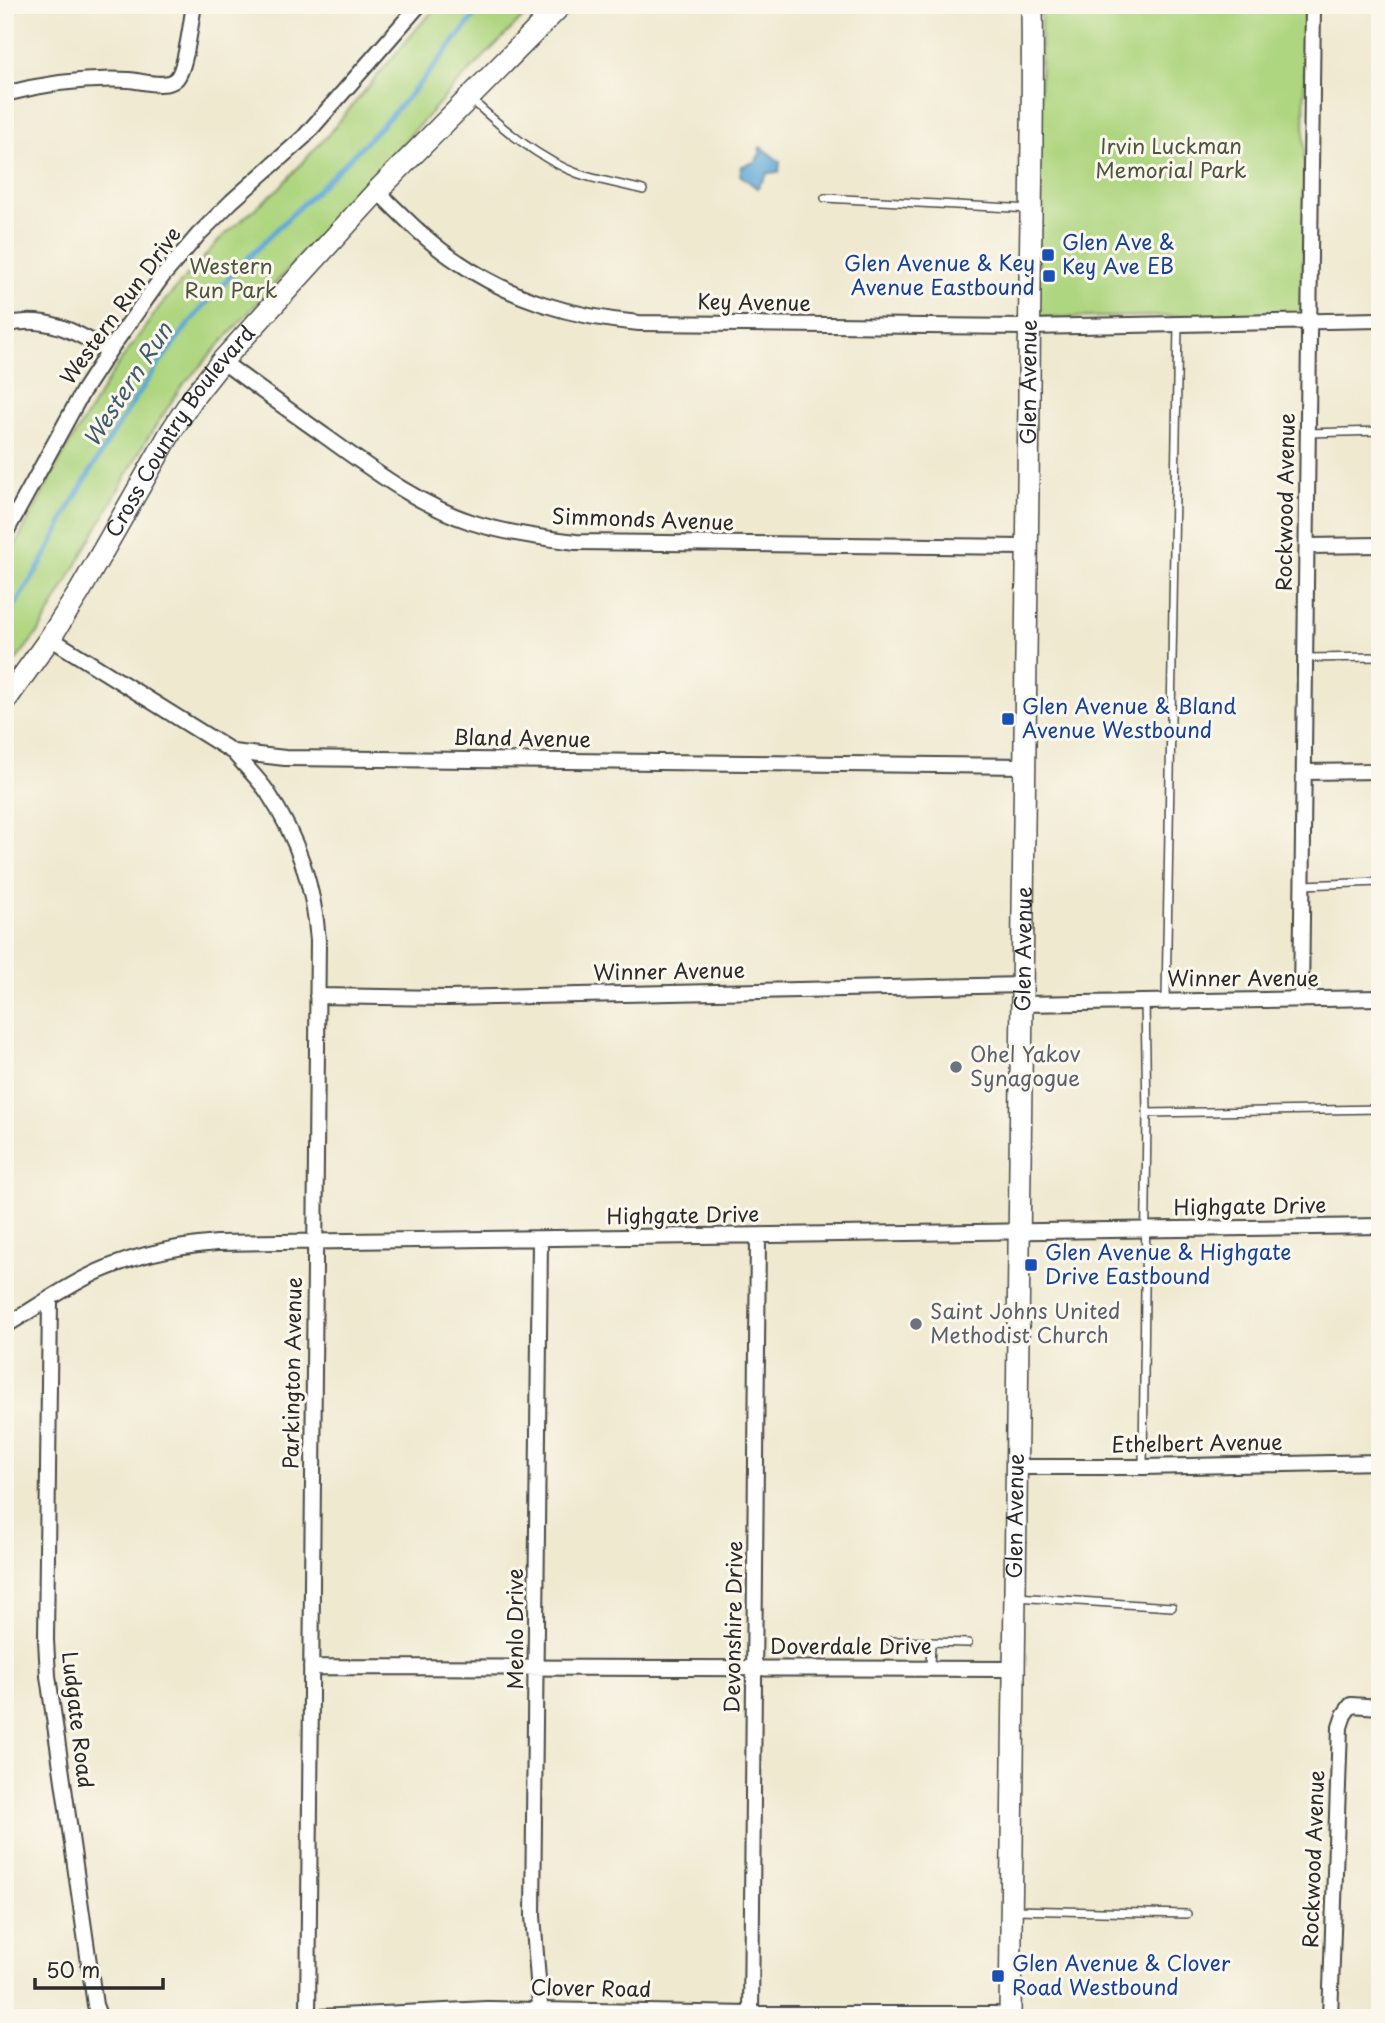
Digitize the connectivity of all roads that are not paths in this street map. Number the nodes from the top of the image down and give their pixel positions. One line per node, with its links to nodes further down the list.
1 (194, 5): 6 (street)
2 (419, 5): 17 (street, Western Run Drive)
3 (561, 5): 7 (street, Cross Country Boulevard)
4 (1032, 5): 11 (street, Glen Avenue)
5 (1313, 5): 13 (street, Rockwood Avenue)
6 (5, 93)
7 (469, 97): 8 (lane); 9 (street, Cross Country Boulevard)
8 (643, 190)
9 (377, 191): 16 (street, Key Avenue); 18 (street, Cross Country Boulevard)
10 (825, 198): 11 (lane)
11 (1031, 209): 16 (street, Glen Avenue)
12 (1380, 320): 13 (street, Key Avenue)
13 (1310, 322): 14 (street, Key Avenue); 20 (street, Rockwood Avenue)
14 (1178, 324): 16 (street, Key Avenue); 38 (lane)
15 (5, 326): 17 (street)
16 (1029, 327): 24 (street, Glen Avenue)
17 (110, 351): 21 (street, Western Run Drive)
18 (222, 361): 24 (street, Simmonds Avenue); 25 (street, Cross Country Boulevard)
19 (1380, 431): 20 (lane)
20 (1308, 433): 23 (street, Rockwood Avenue)
21 (5, 534)
22 (1380, 545): 23 (street)
23 (1307, 546): 27 (street, Rockwood Avenue)
24 (1028, 547): 30 (street, Glen Avenue)
25 (50, 638): 28 (street, Cross Country Boulevard); 29 (street, Bland Avenue)
26 (1380, 657): 27 (lane)
27 (1305, 658): 32 (street, Rockwood Avenue)
28 (5, 701)
29 (233, 751): 30 (street, Bland Avenue); 36 (street, Parkington Avenue)
30 (1026, 766): 35 (street, Glen Avenue)
31 (1380, 771): 32 (street)
32 (1304, 772): 34 (street, Rockwood Avenue)
33 (1380, 882): 34 (lane)
34 (1302, 885): 39 (street, Rockwood Avenue)
35 (1022, 994): 36 (street, Winner Avenue); 40 (street, Winner Avenue); 45 (street, Glen Avenue)
36 (317, 996): 48 (street, Parkington Avenue)
37 (1380, 998): 39 (street, Winner Avenue)
38 (1166, 1000): 39 (street, Winner Avenue); 40 (street, Winner Avenue)
39 (1301, 1000)
40 (1145, 1001): 42 (lane)
41 (1380, 1109): 42 (lane)
42 (1147, 1113): 44 (lane)
43 (1380, 1226): 44 (street, Highgate Drive)
44 (1146, 1229): 45 (street, Highgate Drive); 53 (lane)
45 (1021, 1232): 46 (street, Highgate Drive); 52 (street, Glen Avenue)
46 (758, 1236): 47 (street, Highgate Drive); 61 (street, Devonshire Drive)
47 (540, 1240): 48 (street, Highgate Drive); 60 (street, Menlo Drive)
48 (315, 1242): 49 (street, Highgate Drive); 59 (street, Parkington Avenue)
49 (50, 1300): 50 (street, Highgate Drive); 70 (street, Ludgate Road)
50 (5, 1326)
51 (1380, 1462): 53 (street, Ethelbert Avenue)
52 (1015, 1467): 53 (street, Ethelbert Avenue); 54 (street, Glen Avenue)
53 (1143, 1467)
54 (1014, 1597): 55 (lane); 63 (street, Glen Avenue)
55 (1172, 1607)
56 (891, 1641): 57 (lane)
57 (931, 1642): 58 (lane); 62 (lane)
58 (968, 1643)
59 (311, 1667): 60 (street, Doverdale Drive); 69 (street, Parkington Avenue)
60 (536, 1667): 61 (street, Doverdale Drive); 67 (street, Menlo Drive)
61 (755, 1668): 62 (street, Doverdale Drive); 68 (street, Devonshire Drive)
62 (930, 1669): 63 (street, Doverdale Drive)
63 (1013, 1669): 65 (street, Glen Avenue)
64 (1380, 1707): 72 (street, Rockwood Avenue)
65 (1010, 1910): 66 (lane); 71 (street, Glen Avenue)
66 (1187, 1914)
67 (541, 2013): 68 (street, Clover Road); 69 (street, Clover Road)
68 (751, 2016): 71 (street, Clover Road)
69 (303, 2017)
70 (100, 2018)
71 (1009, 2018)
72 (1329, 2018)

